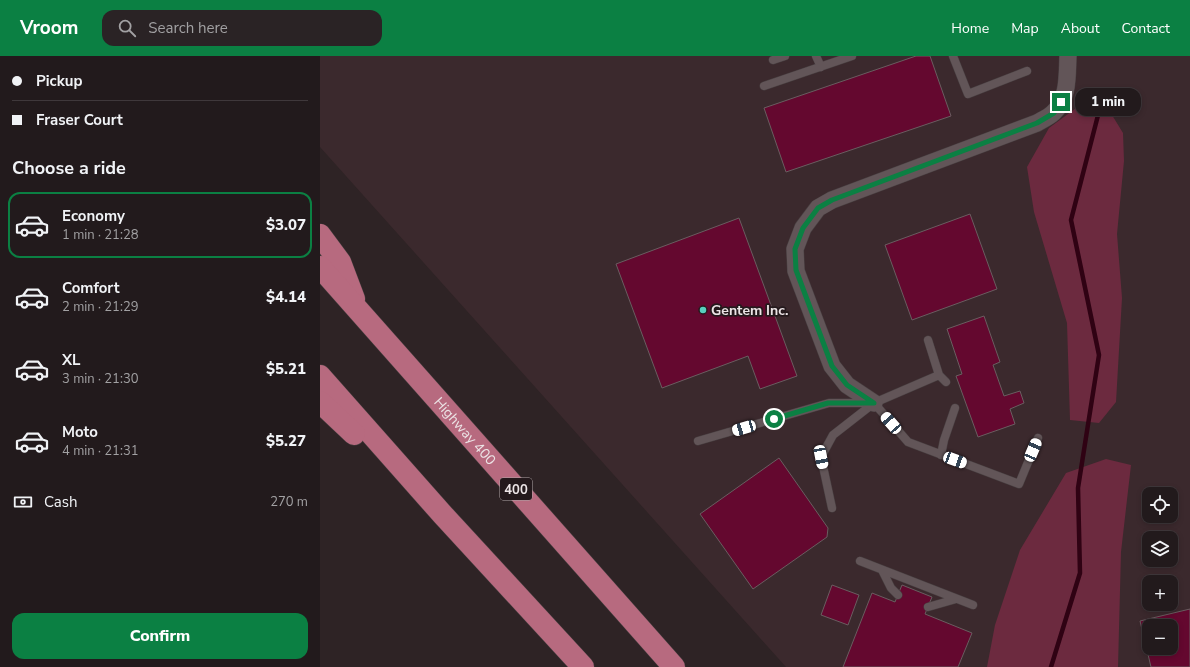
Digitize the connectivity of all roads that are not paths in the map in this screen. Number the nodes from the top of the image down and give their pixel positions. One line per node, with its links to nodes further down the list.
1 (785, 56): 6 (lane)
2 (816, 56): 7 (lane)
3 (852, 56): 7 (lane)
4 (953, 56): 8 (lane)
5 (1068, 56): 18 (street)
6 (773, 60)
7 (821, 67): 9 (lane)
8 (1027, 71)
9 (764, 86)
10 (320, 236): 12 (highway)
11 (320, 267): 12 (highway, Highway 400 / 400)
12 (358, 311): 32 (highway, Highway 400 / 400)
13 (928, 340): 14 (lane)
14 (939, 375): 16 (lane); 18 (lane)
15 (320, 376): 24 (highway)
16 (946, 382)
17 (320, 402): 24 (highway)
18 (874, 403): 21 (lane); 22 (lane); 23 (lane)
19 (955, 408): 22 (lane)
20 (1038, 438): 22 (lane)
21 (698, 441)
22 (940, 455)
23 (832, 508)
24 (443, 515): 31 (highway)
25 (860, 561): 26 (lane)
26 (882, 570): 27 (lane); 28 (lane)
27 (898, 595)
28 (956, 599): 29 (lane); 30 (lane)
29 (973, 605)
30 (928, 607)
31 (583, 667)
32 (674, 667)

